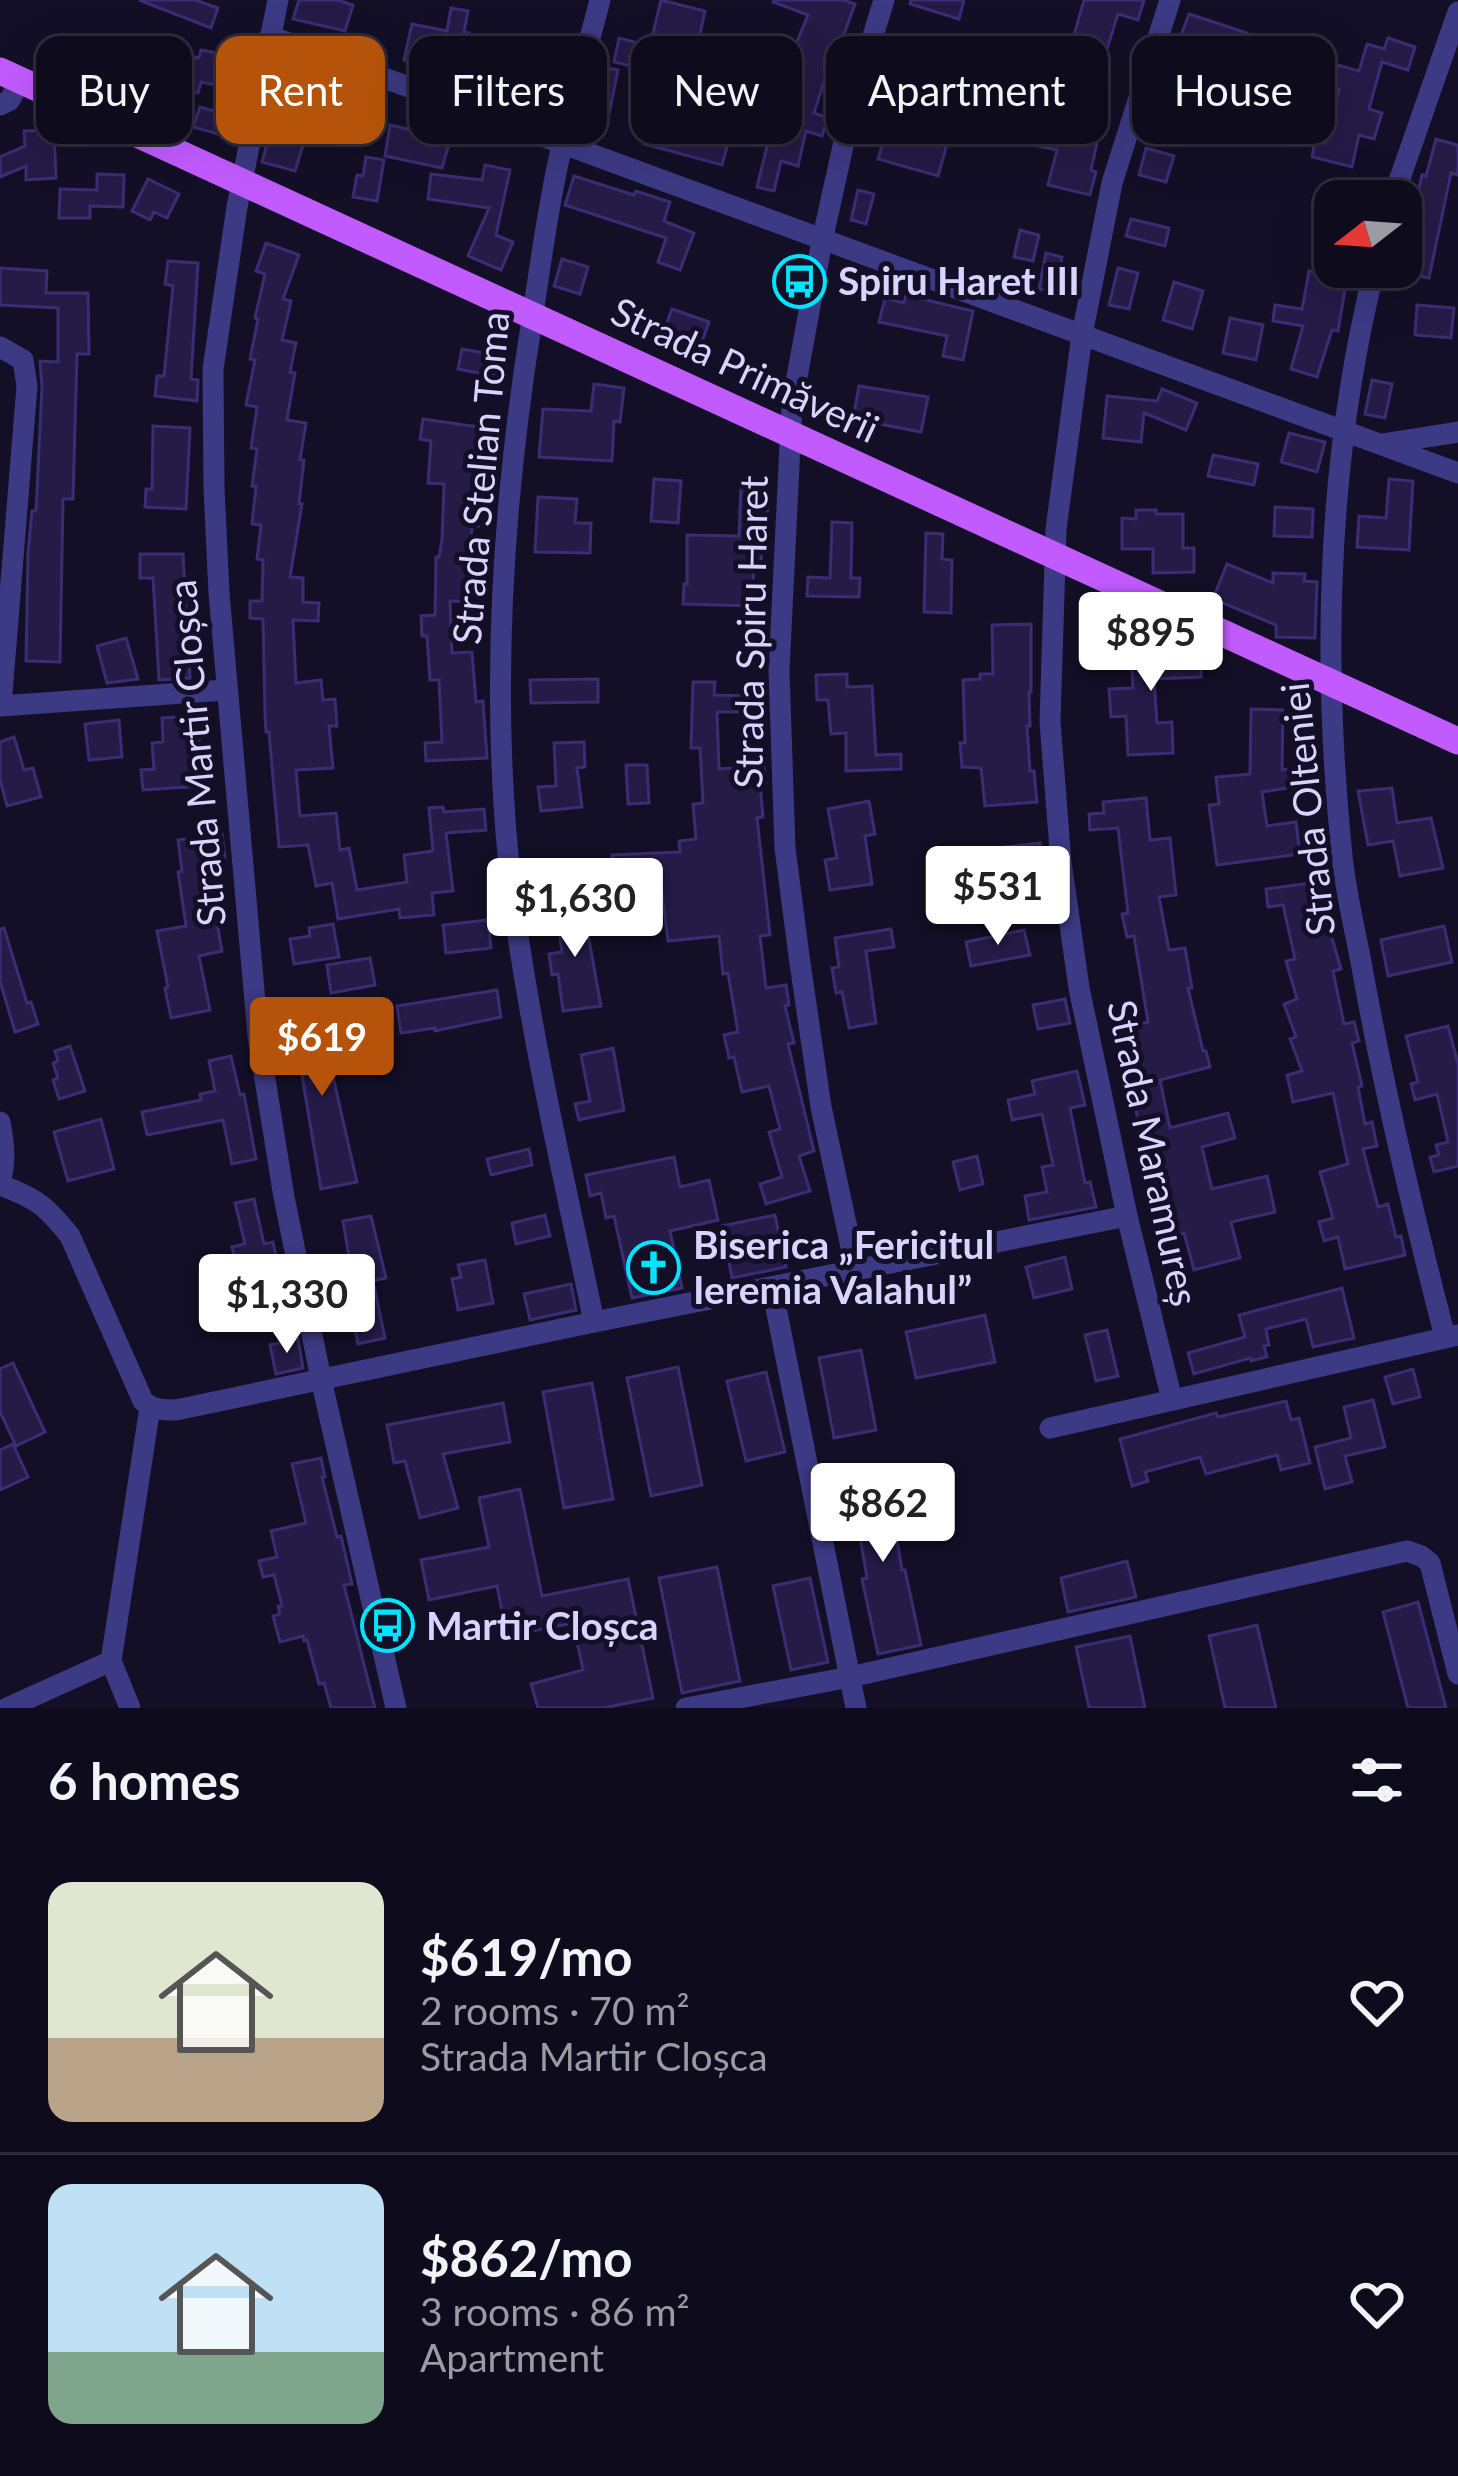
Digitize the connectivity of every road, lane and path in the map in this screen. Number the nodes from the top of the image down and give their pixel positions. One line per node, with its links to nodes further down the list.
1 (278, 0): 6 (street, Strada Martir Cloșca)
2 (600, 0): 7 (street, Strada Stelian Toma)
3 (884, 0): 14 (street, Strada Spiru Haret)
4 (1170, 0): 17 (street, Strada Maramureș)
5 (1458, 13): 13 (street)
6 (270, 36)
7 (590, 36)
8 (10, 75): 9 (street); 12 (main road, Strada Primăverii)
9 (0, 105)
10 (249, 144): 12 (street, Strada Martir Cloșca)
11 (562, 144): 14 (street); 16 (street, Strada Stelian Toma)
12 (242, 180): 16 (main road, Strada Primăverii); 26 (street, Strada Martir Cloșca)
13 (1399, 180)
14 (822, 241): 17 (street); 21 (street, Strada Spiru Haret)
15 (1370, 288): 20 (street, Strada Olteniei)
16 (532, 315): 21 (main road, Strada Primăverii); 34 (street, Strada Stelian Toma)
17 (1082, 335): 20 (street); 24 (street, Strada Maramureș)
18 (0, 347): 27 (street)
19 (1458, 432): 22 (street)
20 (1346, 433): 22 (street); 25 (street, Strada Olteniei)
21 (791, 434): 24 (main road, Strada Primăverii); 32 (street, Strada Spiru Haret)
22 (1379, 445): 23 (street)
23 (1458, 473)
24 (1055, 555): 25 (main road, Strada Primăverii); 31 (street, Strada Maramureș)
25 (1331, 683): 28 (main road, Strada Primăverii); 35 (street, Strada Olteniei)
26 (226, 690): 27 (street); 36 (street, Strada Martir Cloșca)
27 (0, 706)
28 (1458, 741)
29 (0, 1122): 30 (street)
30 (0, 1184): 38 (street)
31 (1127, 1216): 32 (street); 37 (street, Strada Maramureș)
32 (856, 1270): 33 (street)
33 (772, 1288): 34 (street); 42 (street)
34 (593, 1322): 36 (street)
35 (1452, 1336): 37 (street)
36 (321, 1379): 38 (street); 46 (street, Strada Martir Cloșca)
37 (1172, 1400): 39 (street)
38 (150, 1407): 40 (street)
39 (1050, 1428)
40 (111, 1661): 43 (street); 45 (street)
41 (1458, 1674): 42 (street)
42 (850, 1677): 47 (street); 48 (street)
43 (48, 1699): 44 (street)
44 (7, 1708)
45 (130, 1708)
46 (396, 1708)
47 (686, 1708)
48 (856, 1708)

